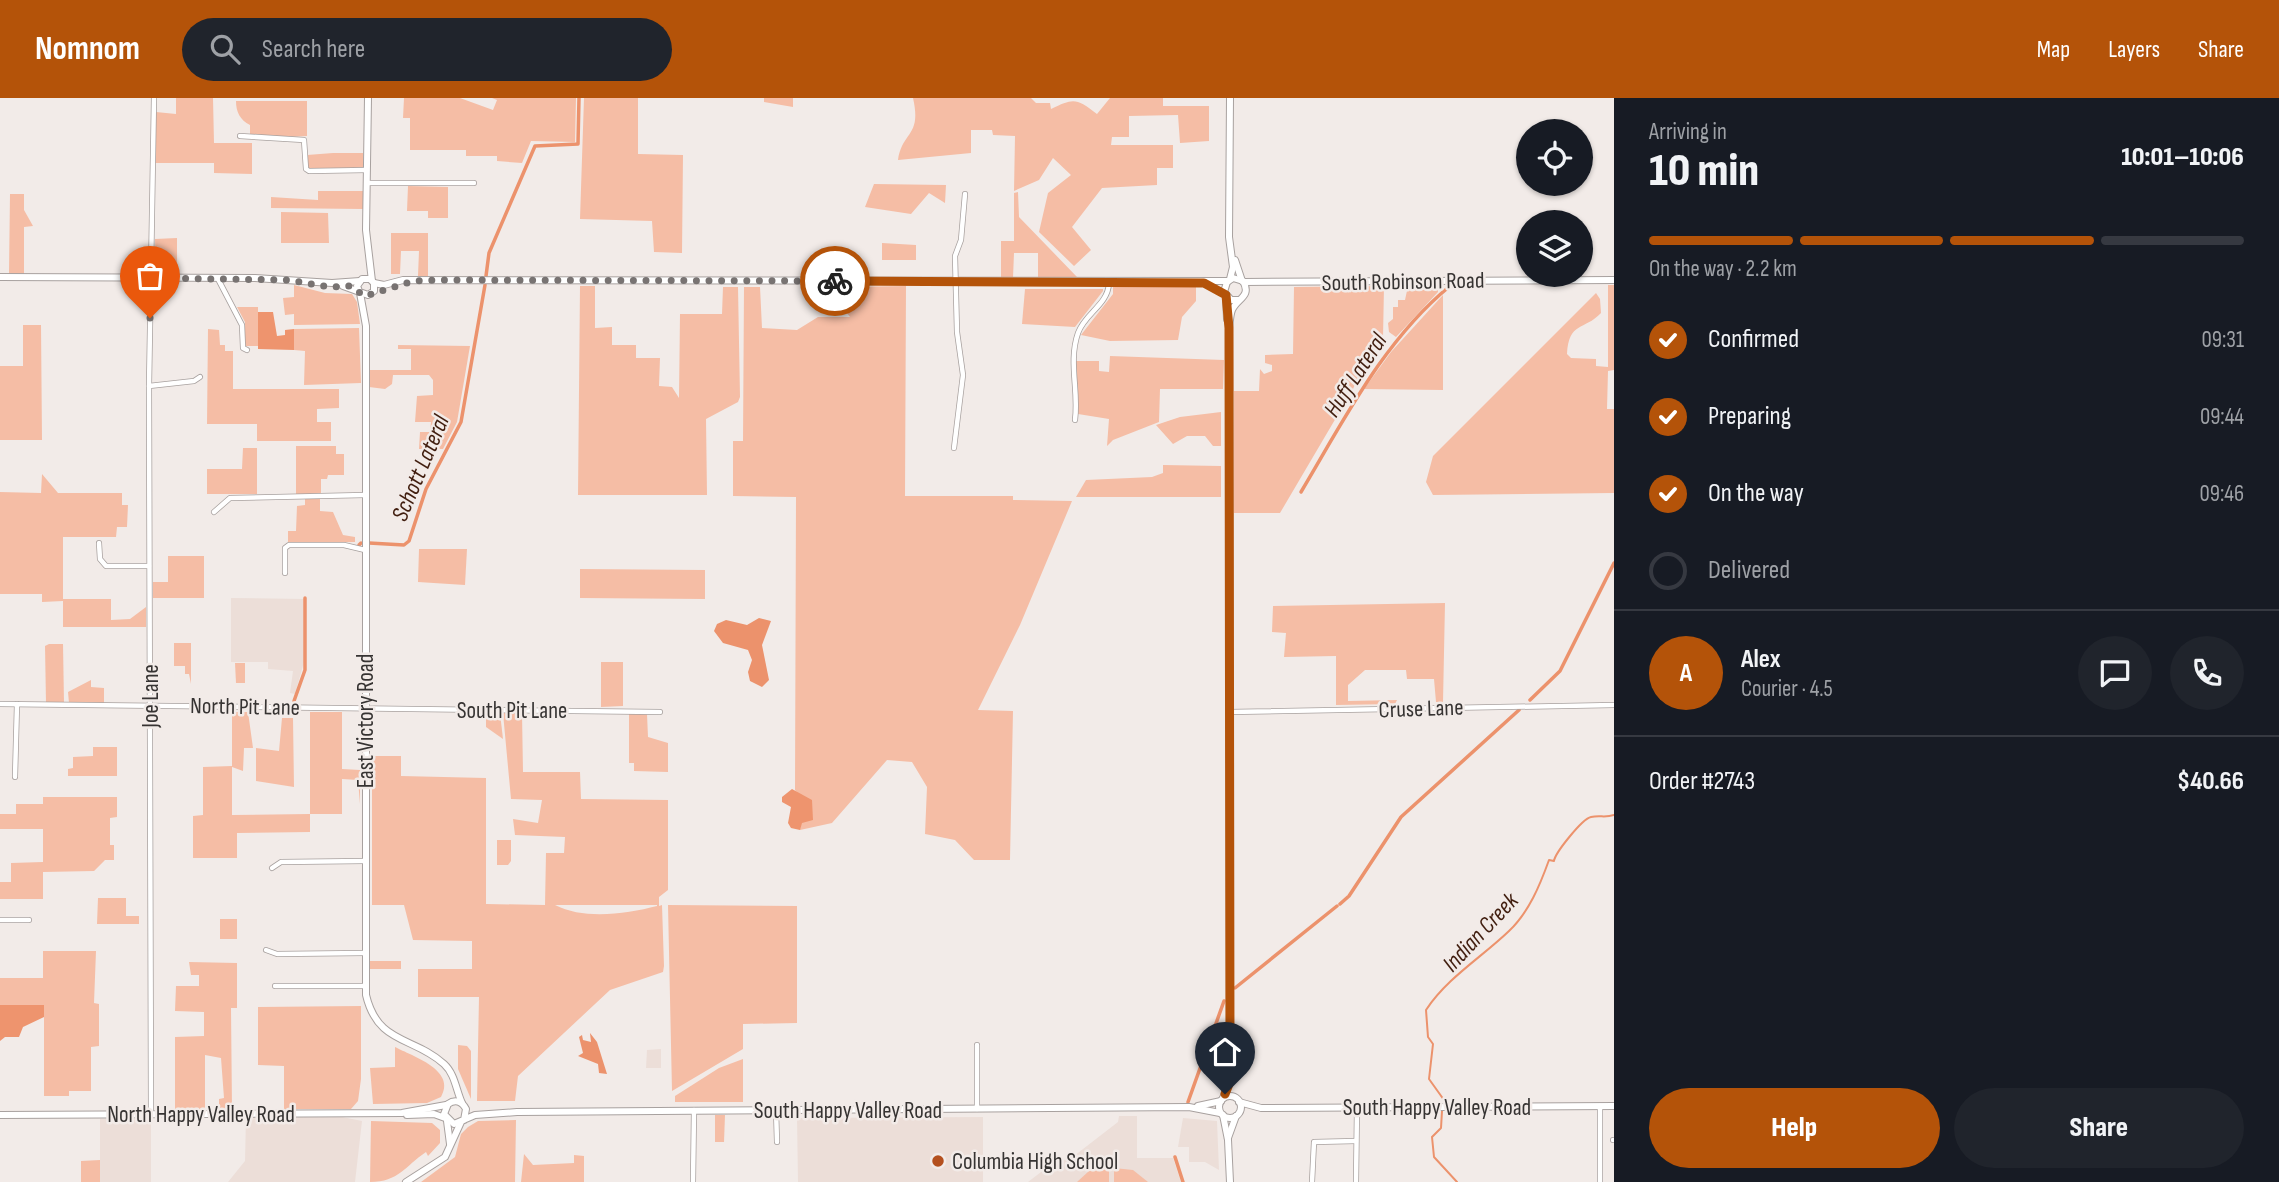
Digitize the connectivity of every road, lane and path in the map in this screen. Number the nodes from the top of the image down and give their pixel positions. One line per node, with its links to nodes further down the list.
1 (154, 98): 12 (street, Joe Lane)
2 (368, 98): 5 (main road)
3 (1230, 98): 10 (main road)
4 (240, 136): 5 (street)
5 (367, 170): 6 (main road)
6 (367, 183): 7 (street); 9 (main road)
7 (474, 183)
8 (965, 194): 18 (street)
9 (366, 235): 14 (main road); 20 (main road)
10 (1230, 248): 15 (main road); 19 (main road)
11 (0, 277): 12 (main road)
12 (150, 278): 13 (main road); 33 (street, Joe Lane)
13 (217, 278): 22 (main road); 31 (street)
14 (361, 280): 20 (main road); 22 (main road); 25 (main road, East Victory Road)
15 (1229, 280): 19 (main road, South Robinson Road); 24 (main road); 27 (main road)
16 (1614, 280): 21 (main road, South Robinson Road)
17 (413, 281): 18 (main road); 20 (main road); 26 (main road)
18 (956, 281): 23 (main road); 35 (street)
19 (1243, 281): 21 (main road, South Robinson Road); 28 (main road)
20 (373, 282): 26 (main road, East Victory Road)
21 (1275, 282): 28 (main road, South Robinson Road)
22 (316, 283): 25 (main road)
23 (1109, 283): 24 (main road); 34 (street)
24 (1204, 283): 27 (main road)
25 (359, 292): 26 (main road); 29 (main road, East Victory Road)
26 (371, 294): 29 (main road, East Victory Road)
27 (1225, 294): 28 (main road); 30 (main road)
28 (1242, 298): 30 (main road)
29 (366, 326): 36 (main road, East Victory Road)
30 (1229, 328): 48 (main road)
31 (247, 350)
32 (200, 377): 33 (street)
33 (149, 386): 40 (street, Joe Lane)
34 (1075, 420)
35 (954, 448)
36 (365, 495): 37 (street); 39 (main road, East Victory Road)
37 (214, 512)
38 (99, 543): 40 (street)
39 (365, 550): 41 (street); 46 (main road, East Victory Road)
40 (149, 566): 44 (street, Joe Lane)
41 (285, 573)
42 (0, 704): 43 (street, North Pit Lane)
43 (18, 704): 44 (street, North Pit Lane); 49 (street)
44 (150, 705): 46 (street, North Pit Lane); 75 (street, Joe Lane)
45 (1614, 705): 48 (street, Cruse Lane)
46 (365, 708): 47 (street, South Pit Lane); 50 (main road, East Victory Road)
47 (660, 712)
48 (1229, 712): 59 (main road)
49 (15, 777)
50 (365, 862): 51 (street); 55 (main road, East Victory Road)
51 (272, 868)
52 (0, 920): 53 (street)
53 (29, 920)
54 (266, 950): 55 (street)
55 (365, 953): 57 (main road, East Victory Road)
56 (275, 986): 57 (street)
57 (365, 986): 60 (main road, East Victory Road)
58 (977, 1045): 70 (street)
59 (1230, 1053): 61 (main road); 62 (main road)
60 (451, 1074): 63 (main road); 64 (main road)
61 (1222, 1099): 62 (main road); 68 (main road, South Happy Valley Road); 76 (main road)
62 (1238, 1100): 69 (main road, South Happy Valley Road); 78 (main road)
63 (448, 1104): 64 (main road, North Happy Valley Road); 74 (main road, North Happy Valley Road); 79 (main road)
64 (463, 1104): 73 (main road); 80 (main road)
65 (1600, 1106): 66 (main road, South Happy Valley Road); 67 (main road, South Happy Valley Road); 90 (street)
66 (1614, 1106)
67 (1357, 1107): 69 (main road, South Happy Valley Road); 82 (street)
68 (1189, 1108): 70 (main road, South Happy Valley Road); 76 (main road, South Happy Valley Road)
69 (1261, 1108): 78 (main road, South Happy Valley Road)
70 (977, 1109): 72 (main road, South Happy Valley Road)
71 (694, 1110): 72 (main road, South Happy Valley Road); 73 (main road, South Happy Valley Road); 86 (street)
72 (776, 1110): 83 (street)
73 (507, 1112): 80 (main road)
74 (402, 1113): 75 (main road, North Happy Valley Road); 79 (main road, North Happy Valley Road)
75 (151, 1114): 77 (main road, North Happy Valley Road)
76 (1222, 1114): 78 (main road); 81 (main road)
77 (0, 1115)
78 (1236, 1116): 81 (main road)
79 (446, 1119): 80 (main road, North Happy Valley Road); 84 (main road)
80 (462, 1121): 84 (main road)
81 (1228, 1140): 87 (main road)
82 (1356, 1141): 88 (street); 89 (street)
83 (777, 1142)
84 (450, 1146): 85 (main road)
85 (405, 1182)
86 (693, 1182)
87 (1230, 1182)
88 (1312, 1182)
89 (1356, 1182)
90 (1600, 1182)

